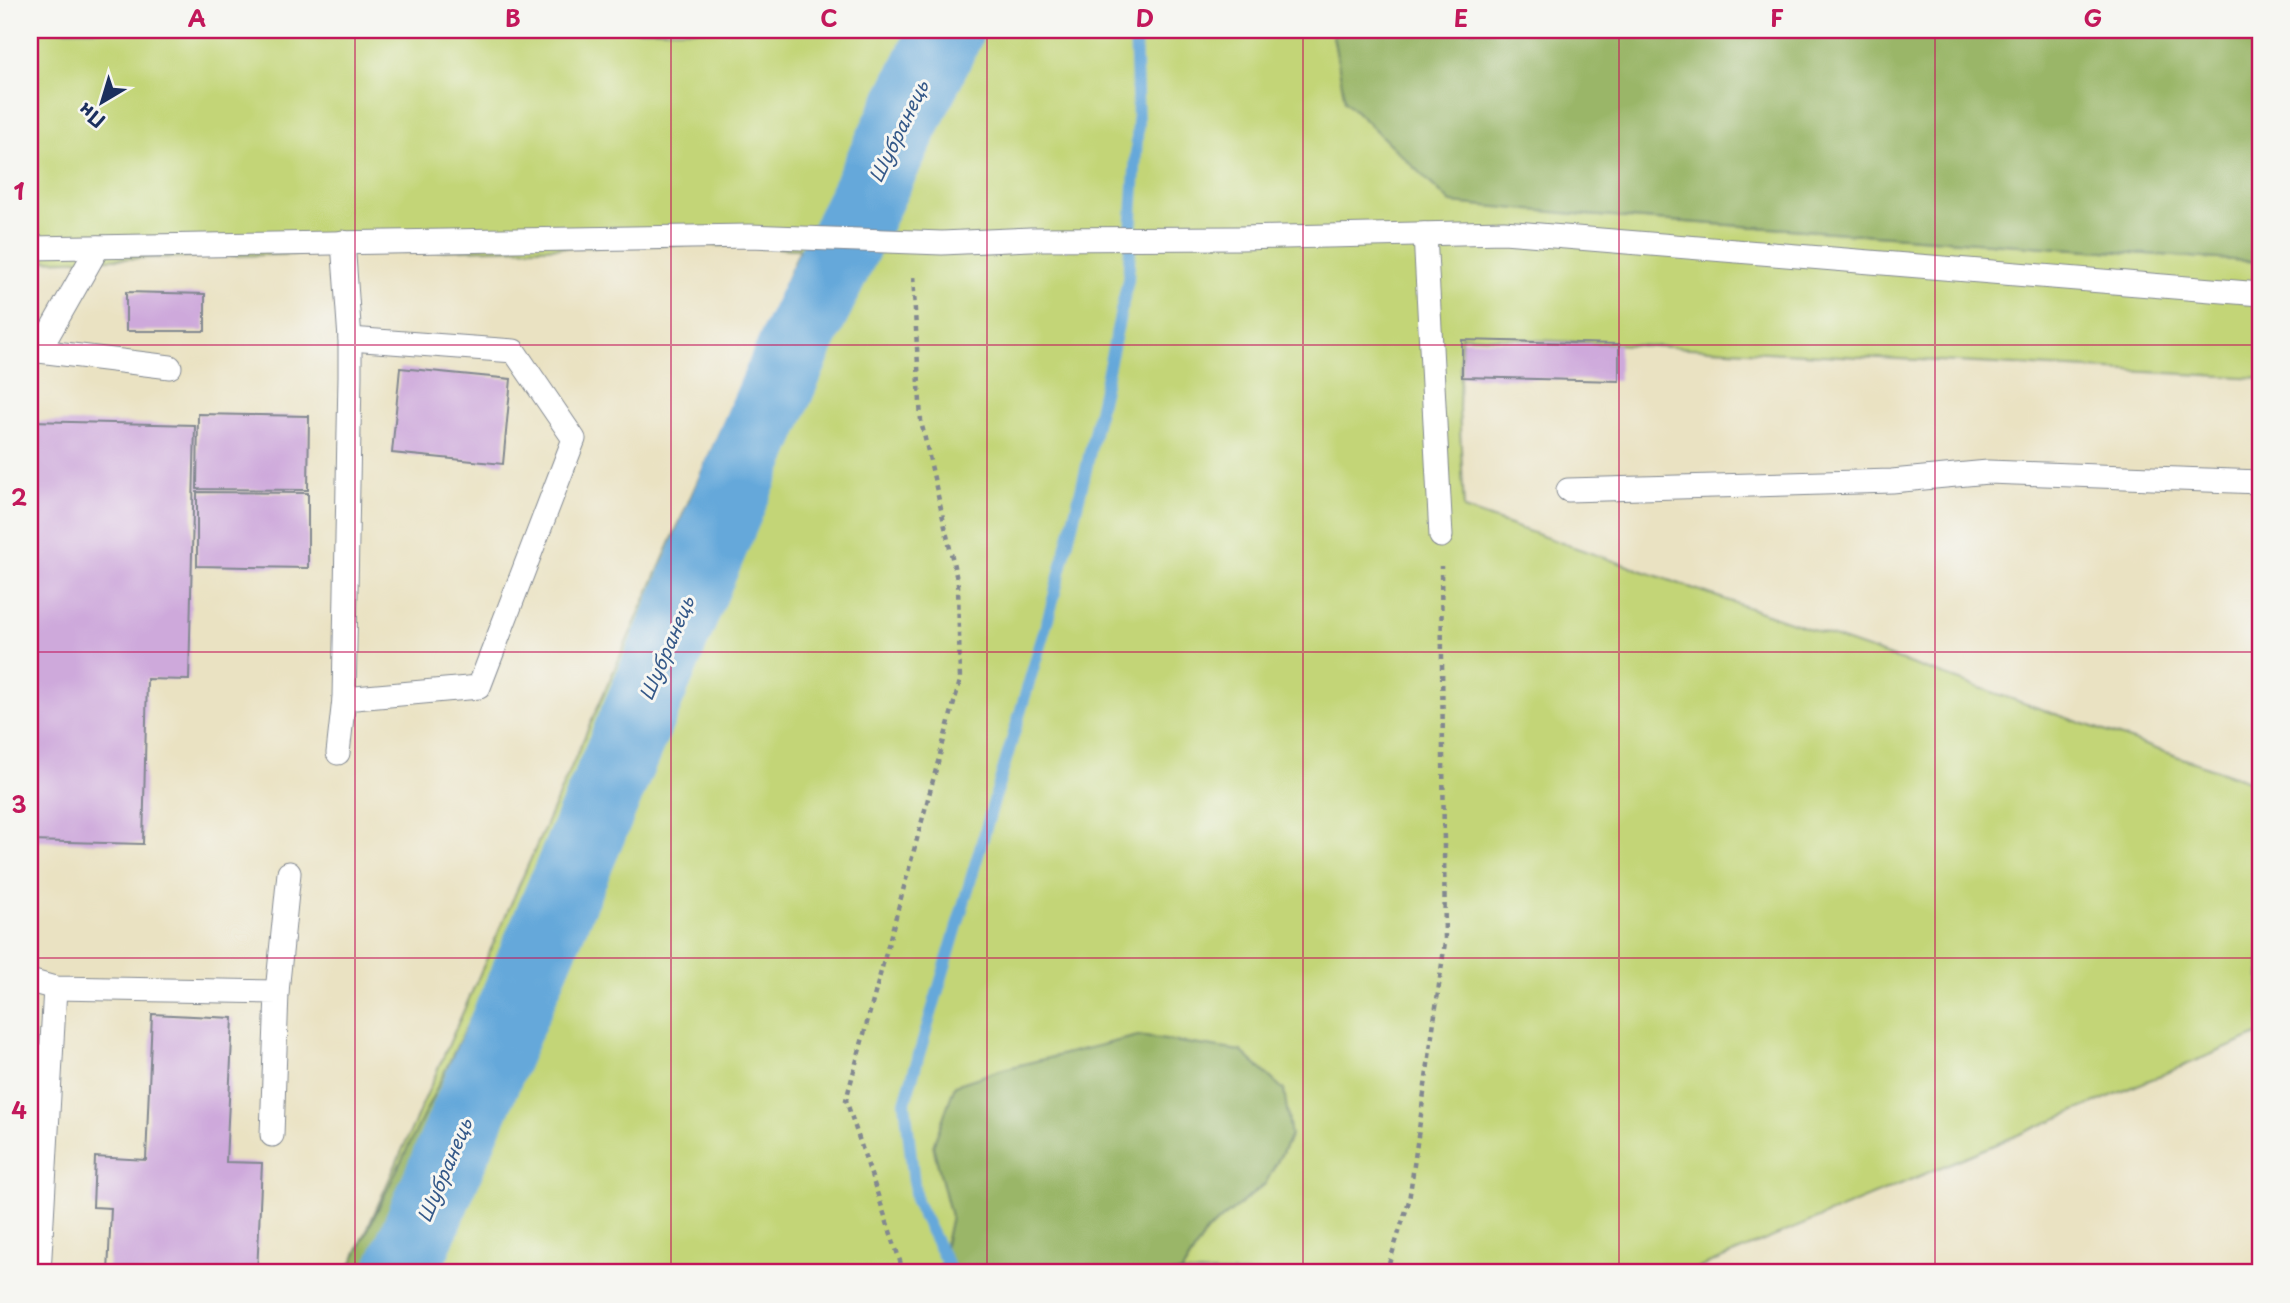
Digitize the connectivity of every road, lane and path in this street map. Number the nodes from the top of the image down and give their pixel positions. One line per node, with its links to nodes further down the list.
1 (1425, 234): 2 (lane); 6 (lane); 12 (lane)
2 (911, 242): 3 (lane); 21 (path)
3 (343, 243): 4 (lane); 7 (lane)
4 (98, 247): 5 (lane); 8 (lane)
5 (30, 248)
6 (2260, 294)
7 (350, 338): 13 (lane); 13 (lane)
8 (34, 352): 9 (lane)
9 (170, 367)
10 (2260, 482): 11 (lane)
11 (1569, 490)
12 (1441, 536): 22 (path)
13 (344, 699): 14 (lane)
14 (338, 752)
15 (289, 873): 18 (lane)
16 (30, 981): 17 (lane)
17 (55, 988): 18 (lane); 20 (lane)
18 (277, 992): 19 (lane)
19 (272, 1135)
20 (39, 1273)
21 (904, 1273)
22 (1386, 1273)

